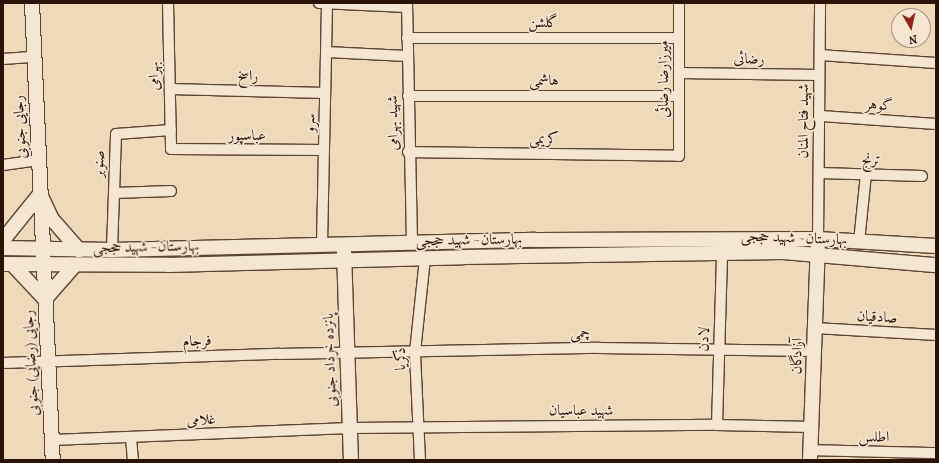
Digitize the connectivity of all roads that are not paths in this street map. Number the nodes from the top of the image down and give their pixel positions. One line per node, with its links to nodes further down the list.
1 (32, 3): 13 (main road, رجایی جنوبی)
2 (168, 3): 18 (street, بهرامی)
3 (319, 3): 4 (street)
4 (327, 3): 7 (street); 10 (street, سرو)
5 (679, 3): 9 (street, میرزارضا رضائی)
6 (820, 3): 11 (street, شهید فتاح المنان)
7 (407, 5): 8 (street, شهید بهرامی)
8 (407, 38): 9 (street, گلشن); 12 (street, شهید بهرامی)
9 (679, 38): 16 (street, میرزارضا رضائی)
10 (326, 52): 12 (street); 19 (street, سرو)
11 (820, 55): 15 (street); 17 (street, شهید فتاح المنان)
12 (407, 56): 20 (street, شهید بهرامی)
13 (34, 57): 14 (street); 29 (main road, رجایی جنوبی)
14 (3, 59)
15 (936, 63)
16 (679, 73): 17 (street, رضائی); 21 (street, میرزارضا رضائی)
17 (819, 75): 22 (street, شهید فتاح المنان)
18 (170, 90): 19 (street, راسخ); 24 (street, بهرامی)
19 (325, 93): 26 (street, سرو)
20 (408, 96): 21 (street, هاشمی); 27 (street, شهید بهرامی)
21 (679, 96): 28 (street, میرزارضا رضائی)
22 (821, 116): 23 (street, گوهر); 31 (street, شهید فتاح المنان)
23 (936, 124)
24 (171, 130): 25 (street, بهرامی); 35 (street, صنوبر)
25 (171, 149): 26 (street, عباسپور)
26 (324, 150): 41 (street, سرو)
27 (408, 152): 28 (street, کریمی); 40 (street, شهید بهرامی)
28 (679, 156)
29 (39, 160): 30 (street); 36 (main road, رجایی جنوبی)
30 (3, 165)
31 (819, 173): 32 (street, ترنج); 37 (street, شهید فتاح المنان)
32 (866, 174): 33 (street, ترنج); 39 (street)
33 (922, 176)
34 (171, 191): 35 (street)
35 (114, 193): 47 (street, صنوبر)
36 (40, 194): 38 (main road); 45 (main road, رجایی جنوبی); 46 (main road)
37 (818, 239): 39 (main road, بهارستان - شهید حججی); 40 (main road, بهارستان - شهید حججی); 48 (main road, آزادگان)
38 (3, 240)
39 (859, 242): 43 (main road, بهارستان - شهید حججی)
40 (412, 243): 42 (main road, بهارستان - شهید حججی)
41 (322, 244): 42 (main road, بهارستان - شهید حججی); 47 (main road, بهارستان - شهید حججی)
42 (344, 244): 51 (main road, پانزده خرداد جنوبی)
43 (936, 246)
44 (3, 248): 45 (main road, بهارستان - شهید حججی)
45 (43, 250): 46 (main road, بهارستان - شهید حججی); 53 (main road, رجایی (رضایی) جنوبی)
46 (80, 250): 47 (main road, بهارستان - شهید حججی)
47 (109, 250): 54 (main road)
48 (818, 253): 49 (main road, بهارستان - شهید حججی); 56 (main road, بهارستان - شهید حججی); 58 (main road, آزادگان)
49 (722, 254): 50 (main road, بهارستان - شهید حججی); 60 (street, لادن)
50 (425, 258): 51 (main road, بهارستان - شهید حججی); 62 (street, ذکریا)
51 (344, 259): 54 (main road, بهارستان - شهید حججی); 63 (main road, پانزده خرداد جنوبی)
52 (8, 264): 53 (main road, بهارستان - شهید حججی); 57 (main road)
53 (43, 264): 55 (main road, بهارستان - شهید حججی); 57 (main road, رجایی (رضایی) جنوبی)
54 (106, 264): 55 (main road, بهارستان - شهید حججی)
55 (74, 265): 57 (main road)
56 (936, 265)
57 (45, 299): 64 (main road, رجایی (رضایی) جنوبی)
58 (815, 328): 59 (street, صادقیان); 61 (main road, آزادگان)
59 (936, 335)
60 (718, 348): 61 (street, چمی); 62 (street, چمی); 66 (street, لادن)
61 (814, 351): 67 (main road, آزادگان)
62 (415, 352): 63 (street, چمی); 69 (street, ذکریا)
63 (346, 353): 64 (street, فرجام); 68 (main road, پانزده خرداد جنوبی)
64 (48, 360): 65 (street, فرجام); 71 (main road, رجایی (رضایی) جنوبی)
65 (3, 363)
66 (717, 425): 67 (street, شهید عباسیان); 69 (street, شهید عباسیان)
67 (812, 427): 73 (main road, آزادگان)
68 (350, 428): 69 (street, شهید عباسیان); 70 (street, غلامی); 76 (main road, پانزده خرداد جنوبی)
69 (419, 428): 77 (street, ذکریا)
70 (131, 438): 71 (street, غلامی); 75 (street)
71 (52, 440): 74 (main road, رجایی (رضایی) جنوبی)
72 (936, 453): 73 (street, اطلس)
73 (811, 455)
74 (54, 460)
75 (133, 460)
76 (351, 460)
77 (420, 460)

